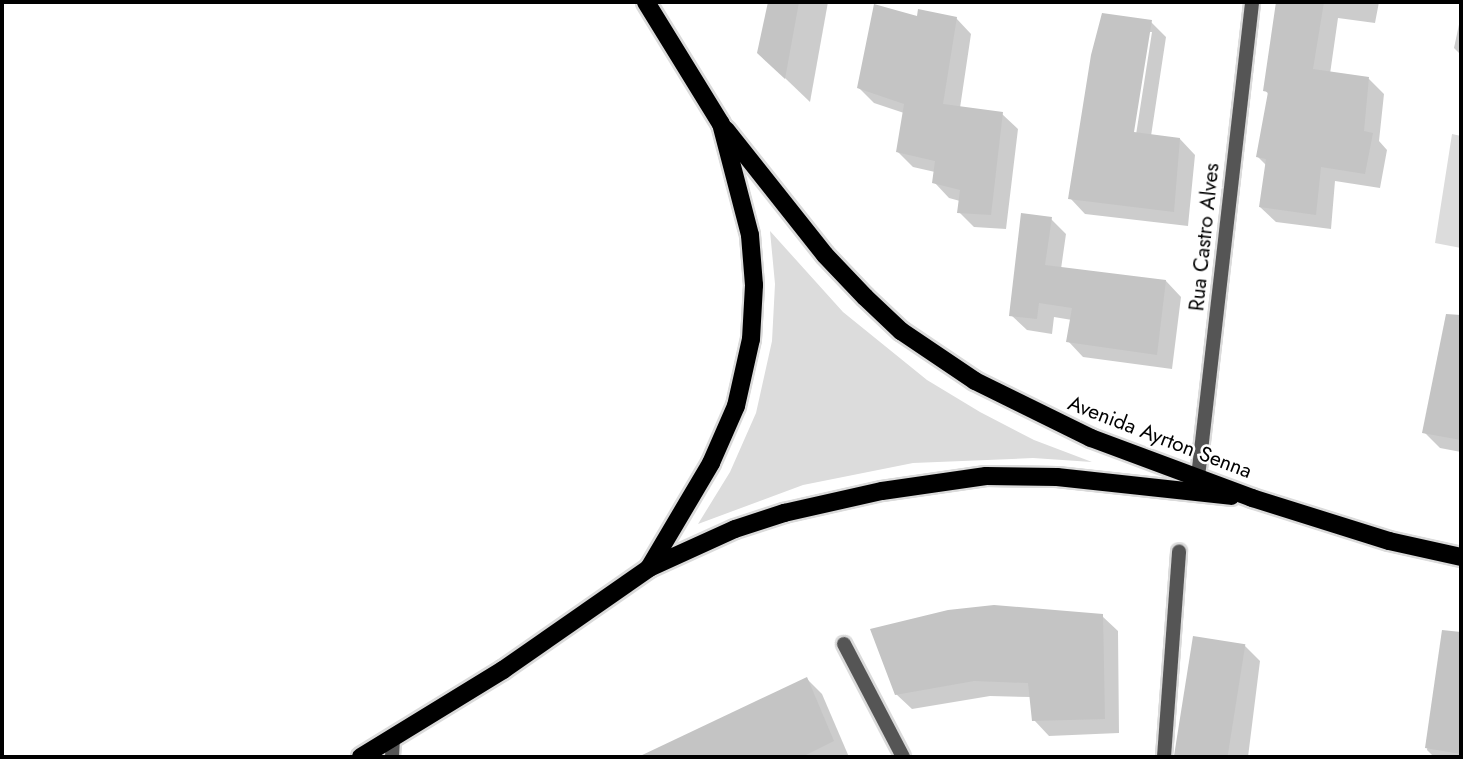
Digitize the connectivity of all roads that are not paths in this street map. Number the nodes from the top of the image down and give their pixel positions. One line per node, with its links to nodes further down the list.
1 (646, 2): 3 (main road)
2 (1252, 2): 4 (street, Rua Castro Alves)
3 (721, 124): 4 (main road, Avenida Ayrton Senna); 8 (main road)
4 (1198, 477): 5 (main road, Avenida Ayrton Senna)
5 (1252, 498): 7 (main road); 8 (main road, Avenida Ayrton Senna)
6 (1179, 552): 13 (street)
7 (1461, 557)
8 (649, 568): 10 (main road)
9 (844, 644): 12 (street)
10 (392, 748): 11 (main road)
11 (361, 757)
12 (903, 757)
13 (1164, 757)

